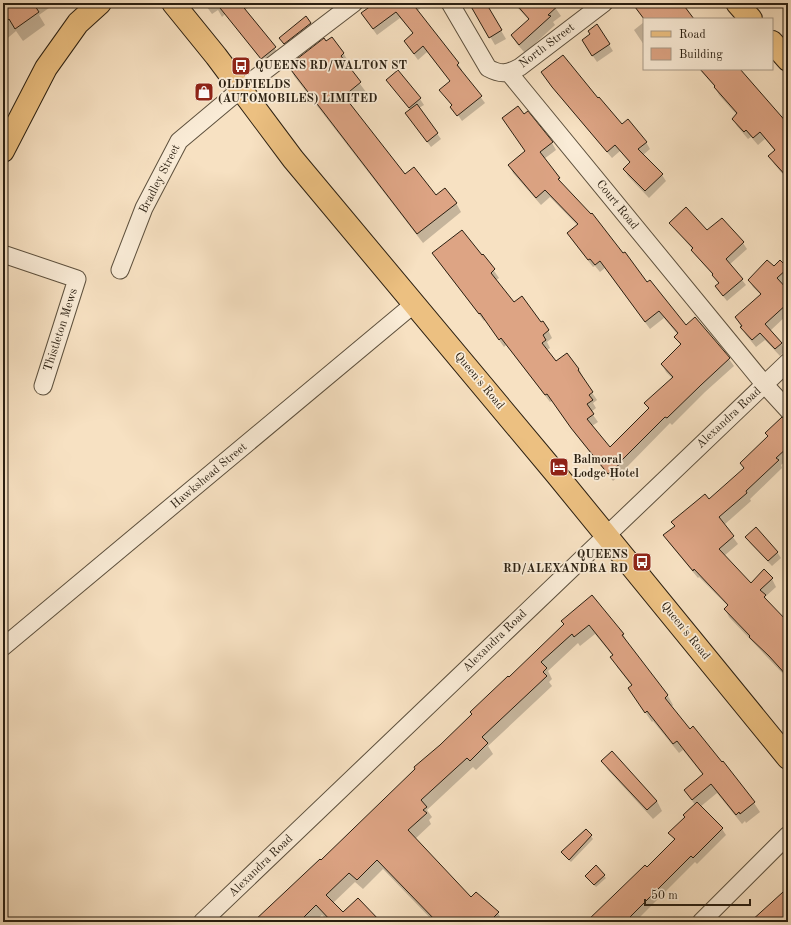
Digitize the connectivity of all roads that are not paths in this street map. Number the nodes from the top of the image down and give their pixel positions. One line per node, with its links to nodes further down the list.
1 (100, 3): 12 (main road)
2 (173, 3): 11 (main road, Queen's Road)
3 (354, 3): 11 (street, Bradley Street)
4 (450, 3): 10 (street)
5 (604, 3): 10 (street, North Street)
6 (737, 3): 7 (main road)
7 (750, 18)
8 (773, 43): 9 (main road)
9 (788, 60)
10 (508, 73): 17 (street, Court Road)
11 (241, 88): 14 (street, Bradley Street); 15 (main road, Queen's Road)
12 (3, 151)
13 (3, 254): 18 (street, Thistleton Mews)
14 (120, 270)
15 (414, 304): 20 (main road, Queen's Road); 21 (street, Hawkshead Street)
16 (788, 362): 17 (street, Alexandra Road)
17 (765, 385): 19 (street, Court Road); 20 (street, Alexandra Road)
18 (42, 386)
19 (788, 410)
20 (606, 534): 22 (main road, Queen's Road); 24 (street, Alexandra Road)
21 (3, 647)
22 (788, 758)
23 (788, 835): 25 (street)
24 (202, 922)
25 (701, 922)

